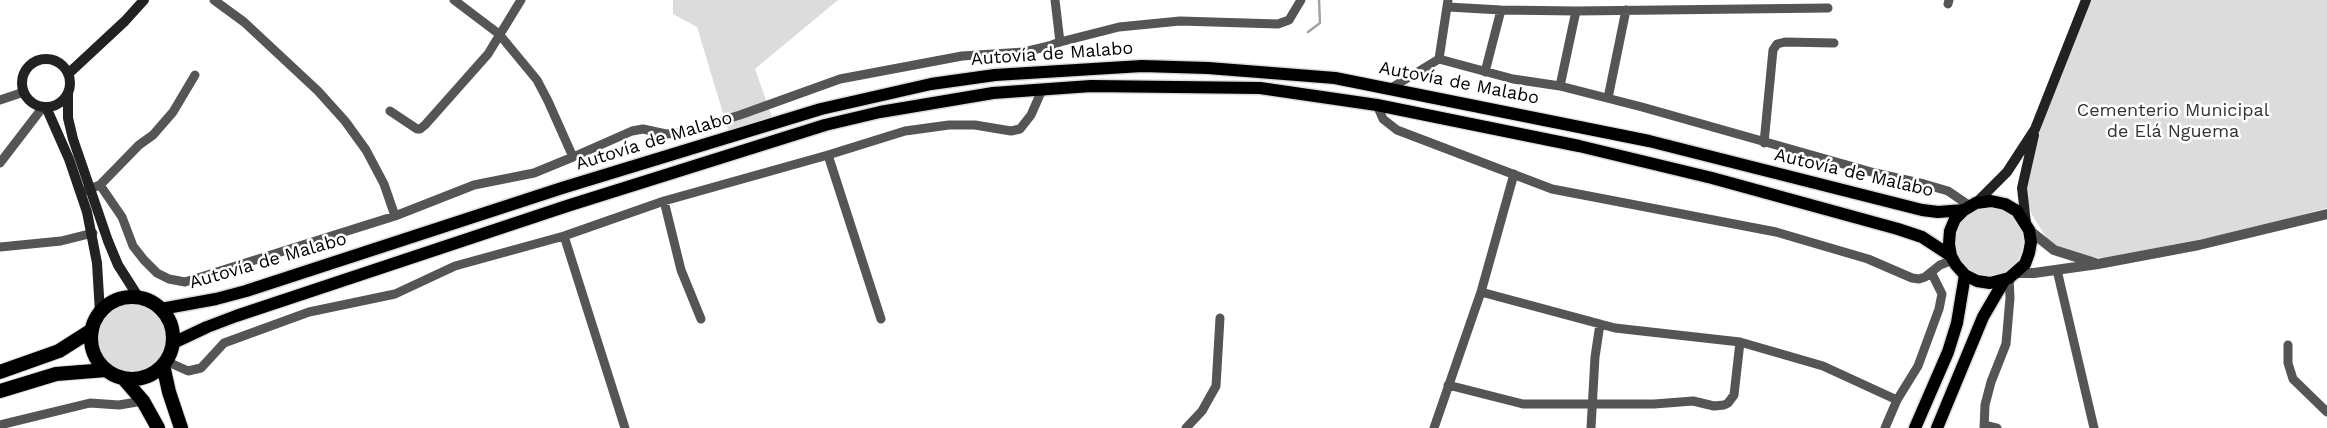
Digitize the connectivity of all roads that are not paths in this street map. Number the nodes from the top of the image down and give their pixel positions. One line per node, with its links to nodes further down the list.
1 (144, 0): 20 (main road)
2 (214, 0): 42 (street)
3 (454, 0): 15 (street)
4 (521, 0): 15 (street)
5 (1055, 0): 16 (street)
6 (1301, 0): 16 (street)
7 (1641, 0): 13 (street)
8 (2086, 0): 32 (main road)
9 (1448, 3): 11 (street); 18 (street)
10 (1828, 8): 13 (street)
11 (1501, 10): 14 (street); 19 (street)
12 (1626, 10): 13 (street); 14 (street); 27 (street)
13 (1641, 10)
14 (1576, 11): 22 (street)
15 (499, 34): 31 (street); 35 (street)
16 (1060, 42): 35 (street)
17 (1834, 43): 33 (street)
18 (1439, 59): 19 (street); 23 (street)
19 (1485, 72): 22 (street)
20 (68, 74): 25 (main road); 26 (main road)
21 (195, 75): 38 (street)
22 (1560, 86): 27 (street)
23 (1391, 88): 40 (main road, Autovía de Malabo); 55 (main road, Autovía de Malabo)
24 (1042, 90): 29 (main road, Autovía de Malabo); 34 (street); 63 (main road, Autovía de Malabo)
25 (24, 92): 28 (street); 30 (main road)
26 (68, 93): 30 (main road); 38 (main road)
27 (1608, 98): 33 (street)
28 (0, 100)
29 (1377, 105): 37 (street); 47 (main road, Autovía de Malabo)
30 (44, 107): 36 (street); 38 (main road)
31 (390, 111)
32 (2035, 129): 40 (main road); 43 (main road)
33 (1764, 143): 40 (street)
34 (828, 155): 39 (street); 59 (street)
35 (573, 157): 42 (street)
36 (0, 163)
37 (1514, 174): 50 (street); 53 (street)
38 (91, 189): 42 (street); 44 (main road); 54 (main road)
39 (664, 201): 45 (street); 58 (street)
40 (1970, 206): 43 (main road); 47 (main road)
41 (2327, 214): 48 (street)
42 (395, 216)
43 (2028, 226): 48 (street); 52 (main road)
44 (93, 234): 46 (street); 56 (main road)
45 (564, 236): 65 (street); 79 (street)
46 (0, 247)
47 (1952, 258): 50 (street); 51 (main road)
48 (2098, 264): 49 (street)
49 (2057, 270): 52 (street); 87 (street)
50 (1931, 272): 71 (street)
51 (1965, 275): 52 (main road); 84 (main road)
52 (2010, 278): 76 (street); 85 (main road)
53 (1481, 292): 60 (street); 69 (street)
54 (139, 298): 55 (highway); 56 (highway)
55 (161, 309): 63 (highway)
56 (100, 313): 61 (highway)
57 (1220, 318): 80 (street)
58 (701, 319)
59 (881, 319)
60 (1600, 324): 62 (street); 73 (street)
61 (92, 330): 66 (highway); 67 (highway)
62 (1740, 342): 71 (street); 73 (street)
63 (173, 344): 65 (highway)
64 (2288, 345): 74 (street)
65 (164, 363): 68 (highway); 78 (highway)
66 (106, 370): 68 (highway); 70 (highway)
67 (0, 372)
68 (122, 378): 72 (highway)
69 (1448, 385): 73 (street); 81 (street)
70 (0, 391)
71 (1897, 400): 83 (street)
72 (143, 402): 75 (street); 77 (highway)
73 (1593, 403): 82 (street)
74 (2327, 412)
75 (0, 425)
76 (1984, 426): 86 (street)
77 (158, 428)
78 (181, 428)
79 (625, 428)
80 (1186, 428)
81 (1434, 428)
82 (1591, 428)
83 (1885, 428)
84 (1915, 428)
85 (1937, 428)
86 (1997, 428)
87 (2094, 428)

